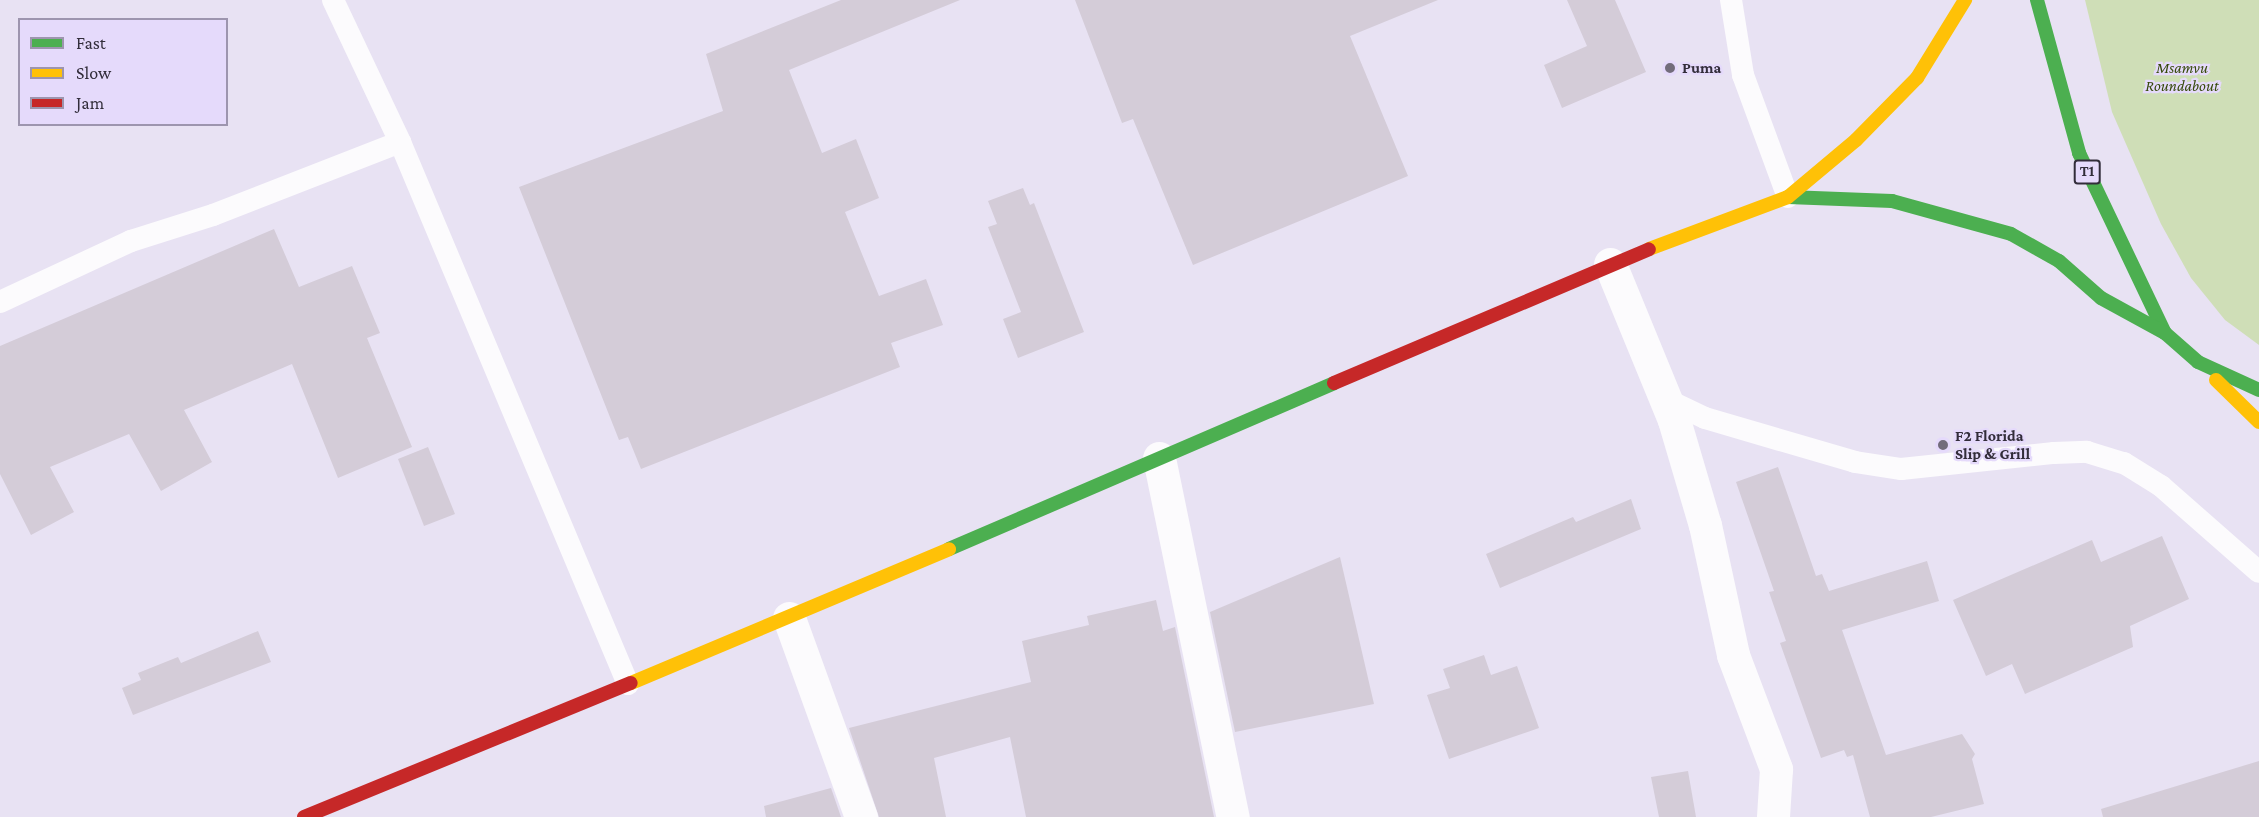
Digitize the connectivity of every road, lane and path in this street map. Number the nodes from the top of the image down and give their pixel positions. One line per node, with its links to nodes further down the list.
1 (333, 0): 5 (lane)
2 (1731, 0): 6 (lane)
3 (1965, 0): 6 (main road)
4 (2037, 0): 9 (main road, T1)
5 (400, 141): 8 (lane); 17 (lane)
6 (1788, 197): 7 (main road); 9 (main road)
7 (1610, 264): 12 (street); 14 (main road)
8 (0, 302)
9 (2165, 333): 10 (main road, T1)
10 (2198, 362): 11 (main road, T1); 13 (main road, T1)
11 (2259, 390)
12 (1665, 399): 15 (lane); 21 (street)
13 (2259, 422)
14 (1159, 458): 16 (main road); 20 (street)
15 (2259, 572)
16 (789, 618): 17 (main road); 19 (street)
17 (628, 684): 18 (main road)
18 (304, 817)
19 (861, 817)
20 (1233, 817)
21 (1773, 817)

